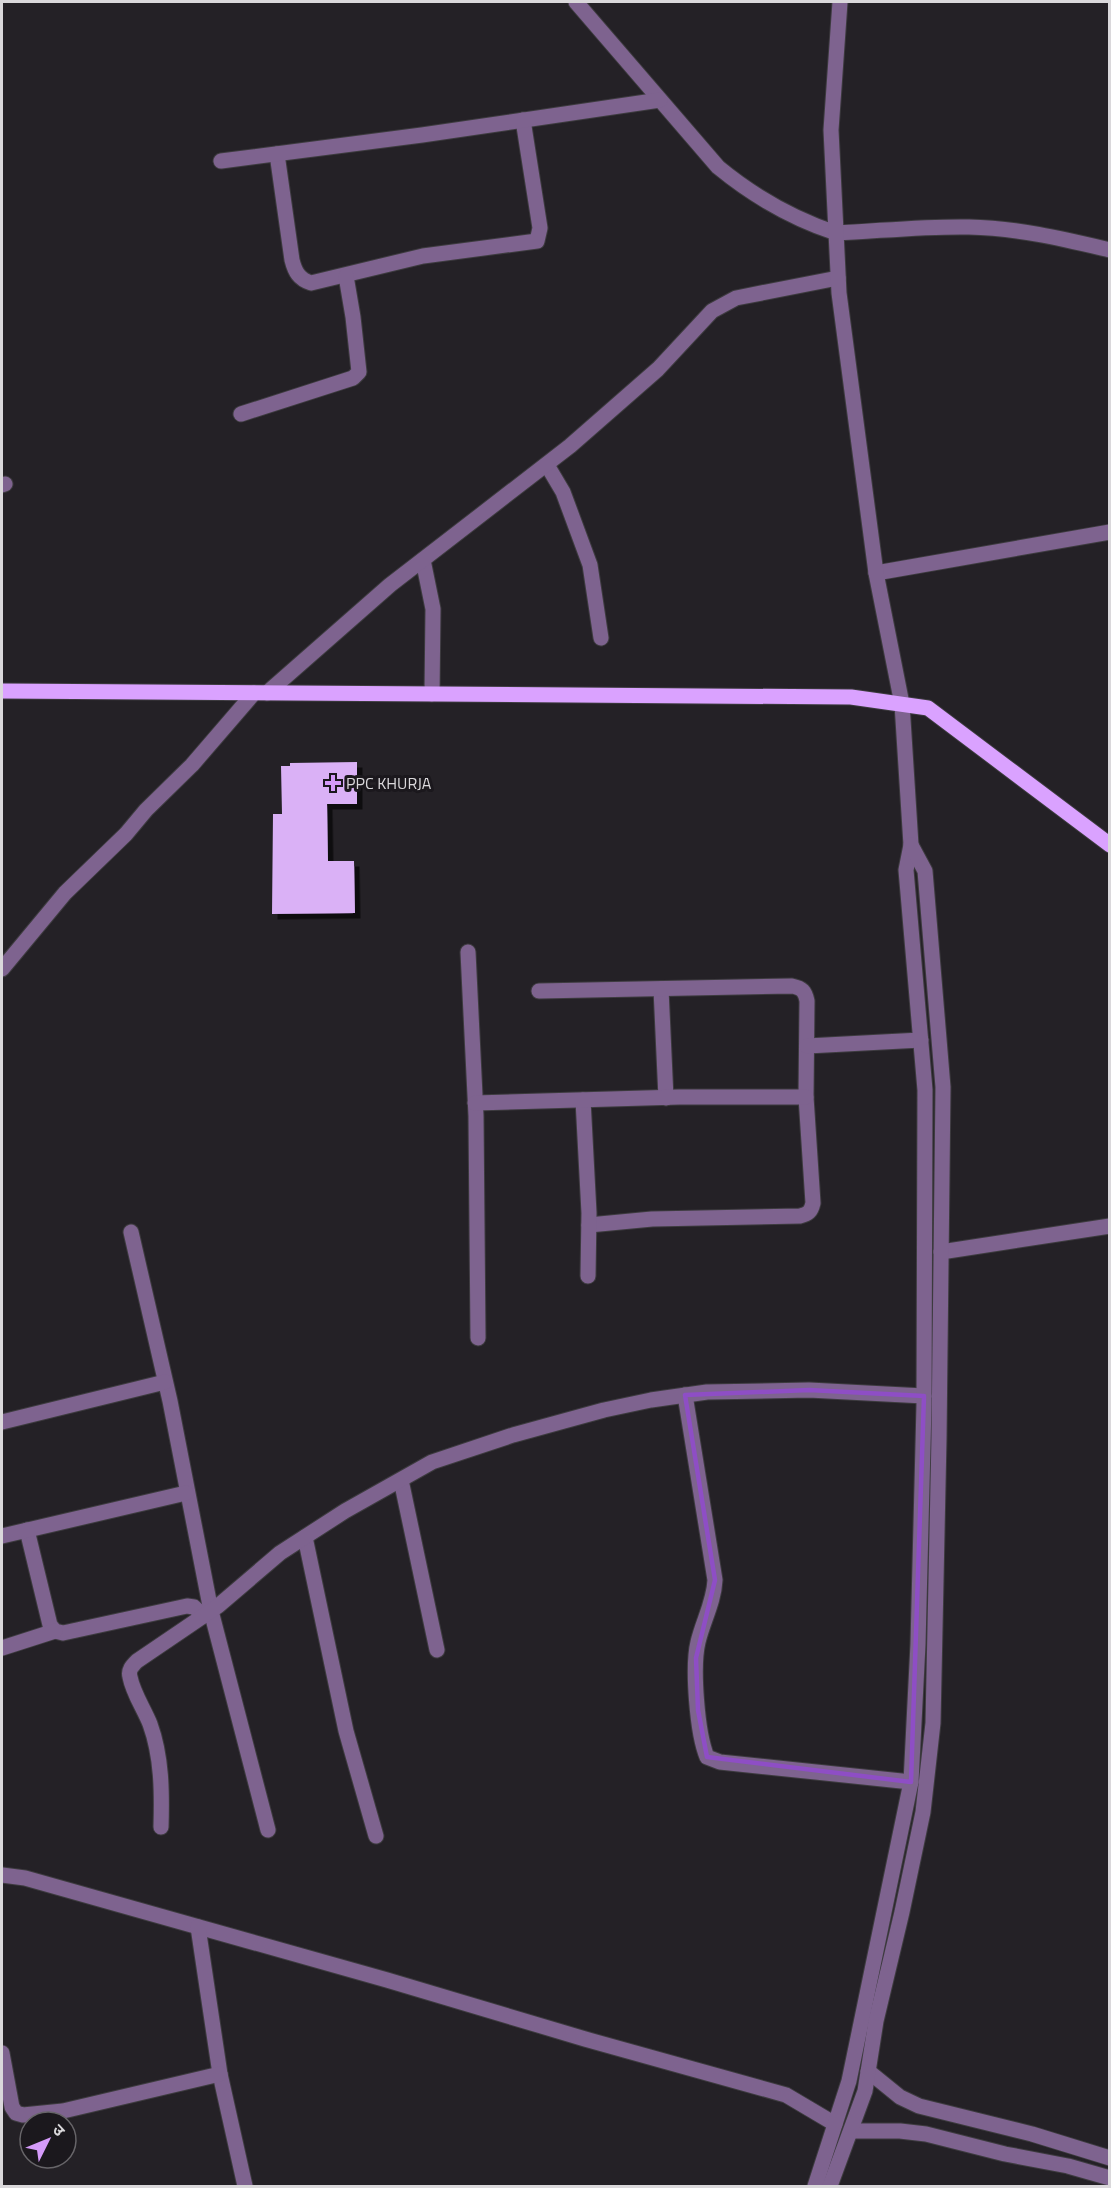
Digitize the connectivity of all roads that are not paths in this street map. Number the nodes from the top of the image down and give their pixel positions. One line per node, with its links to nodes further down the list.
1 (576, 2): 3 (street)
2 (840, 2): 7 (street)
3 (660, 100): 4 (street); 7 (street)
4 (523, 120): 5 (street); 9 (street)
5 (277, 154): 6 (street); 9 (street)
6 (221, 161)
7 (836, 233): 8 (street); 10 (street)
8 (1110, 250)
9 (346, 276): 11 (street)
10 (838, 278): 12 (street); 15 (street)
11 (241, 414)
12 (547, 465): 14 (street); 16 (street)
13 (1110, 532): 15 (street)
14 (423, 560): 18 (street); 19 (street)
15 (876, 573): 20 (street)
16 (601, 638)
17 (2, 691): 18 (main road)
18 (260, 693): 19 (main road); 24 (street)
19 (432, 694): 20 (main road)
20 (902, 704): 21 (street); 22 (main road)
21 (911, 845): 27 (street); 36 (street)
22 (1110, 845)
23 (468, 952): 32 (street)
24 (2, 969)
25 (662, 989): 26 (street); 28 (street); 30 (street)
26 (539, 992)
27 (921, 1040): 28 (street); 41 (street)
28 (807, 1046): 29 (street)
29 (806, 1097): 30 (street); 33 (street)
30 (666, 1098): 31 (street)
31 (582, 1100): 32 (street); 33 (street)
32 (475, 1103): 38 (street)
33 (589, 1225): 37 (street)
34 (1110, 1226): 36 (street)
35 (131, 1232): 39 (street)
36 (941, 1252): 59 (street)
37 (588, 1276)
38 (478, 1338)
39 (165, 1382): 42 (street); 44 (street)
40 (685, 1395): 41 (street); 43 (street); 52 (street)
41 (924, 1396): 52 (street)
42 (2, 1422)
43 (401, 1480): 47 (street); 51 (street)
44 (186, 1493): 45 (street); 48 (street)
45 (27, 1530): 46 (street); 49 (street)
46 (2, 1536)
47 (305, 1537): 48 (street); 55 (street)
48 (207, 1613): 49 (street); 53 (street); 54 (street)
49 (55, 1631): 50 (street)
50 (2, 1648)
51 (437, 1650)
52 (910, 1782): 61 (street)
53 (161, 1827)
54 (268, 1830)
55 (376, 1836)
56 (2, 1875): 57 (street)
57 (198, 1927): 60 (street); 61 (street)
58 (2, 2053): 60 (street)
59 (868, 2071): 62 (street); 63 (street)
60 (220, 2074): 65 (street)
61 (835, 2124): 66 (street)
62 (851, 2131): 64 (street); 67 (street)
63 (1110, 2158)
64 (1110, 2178)
65 (244, 2187)
66 (815, 2187)
67 (830, 2187)

